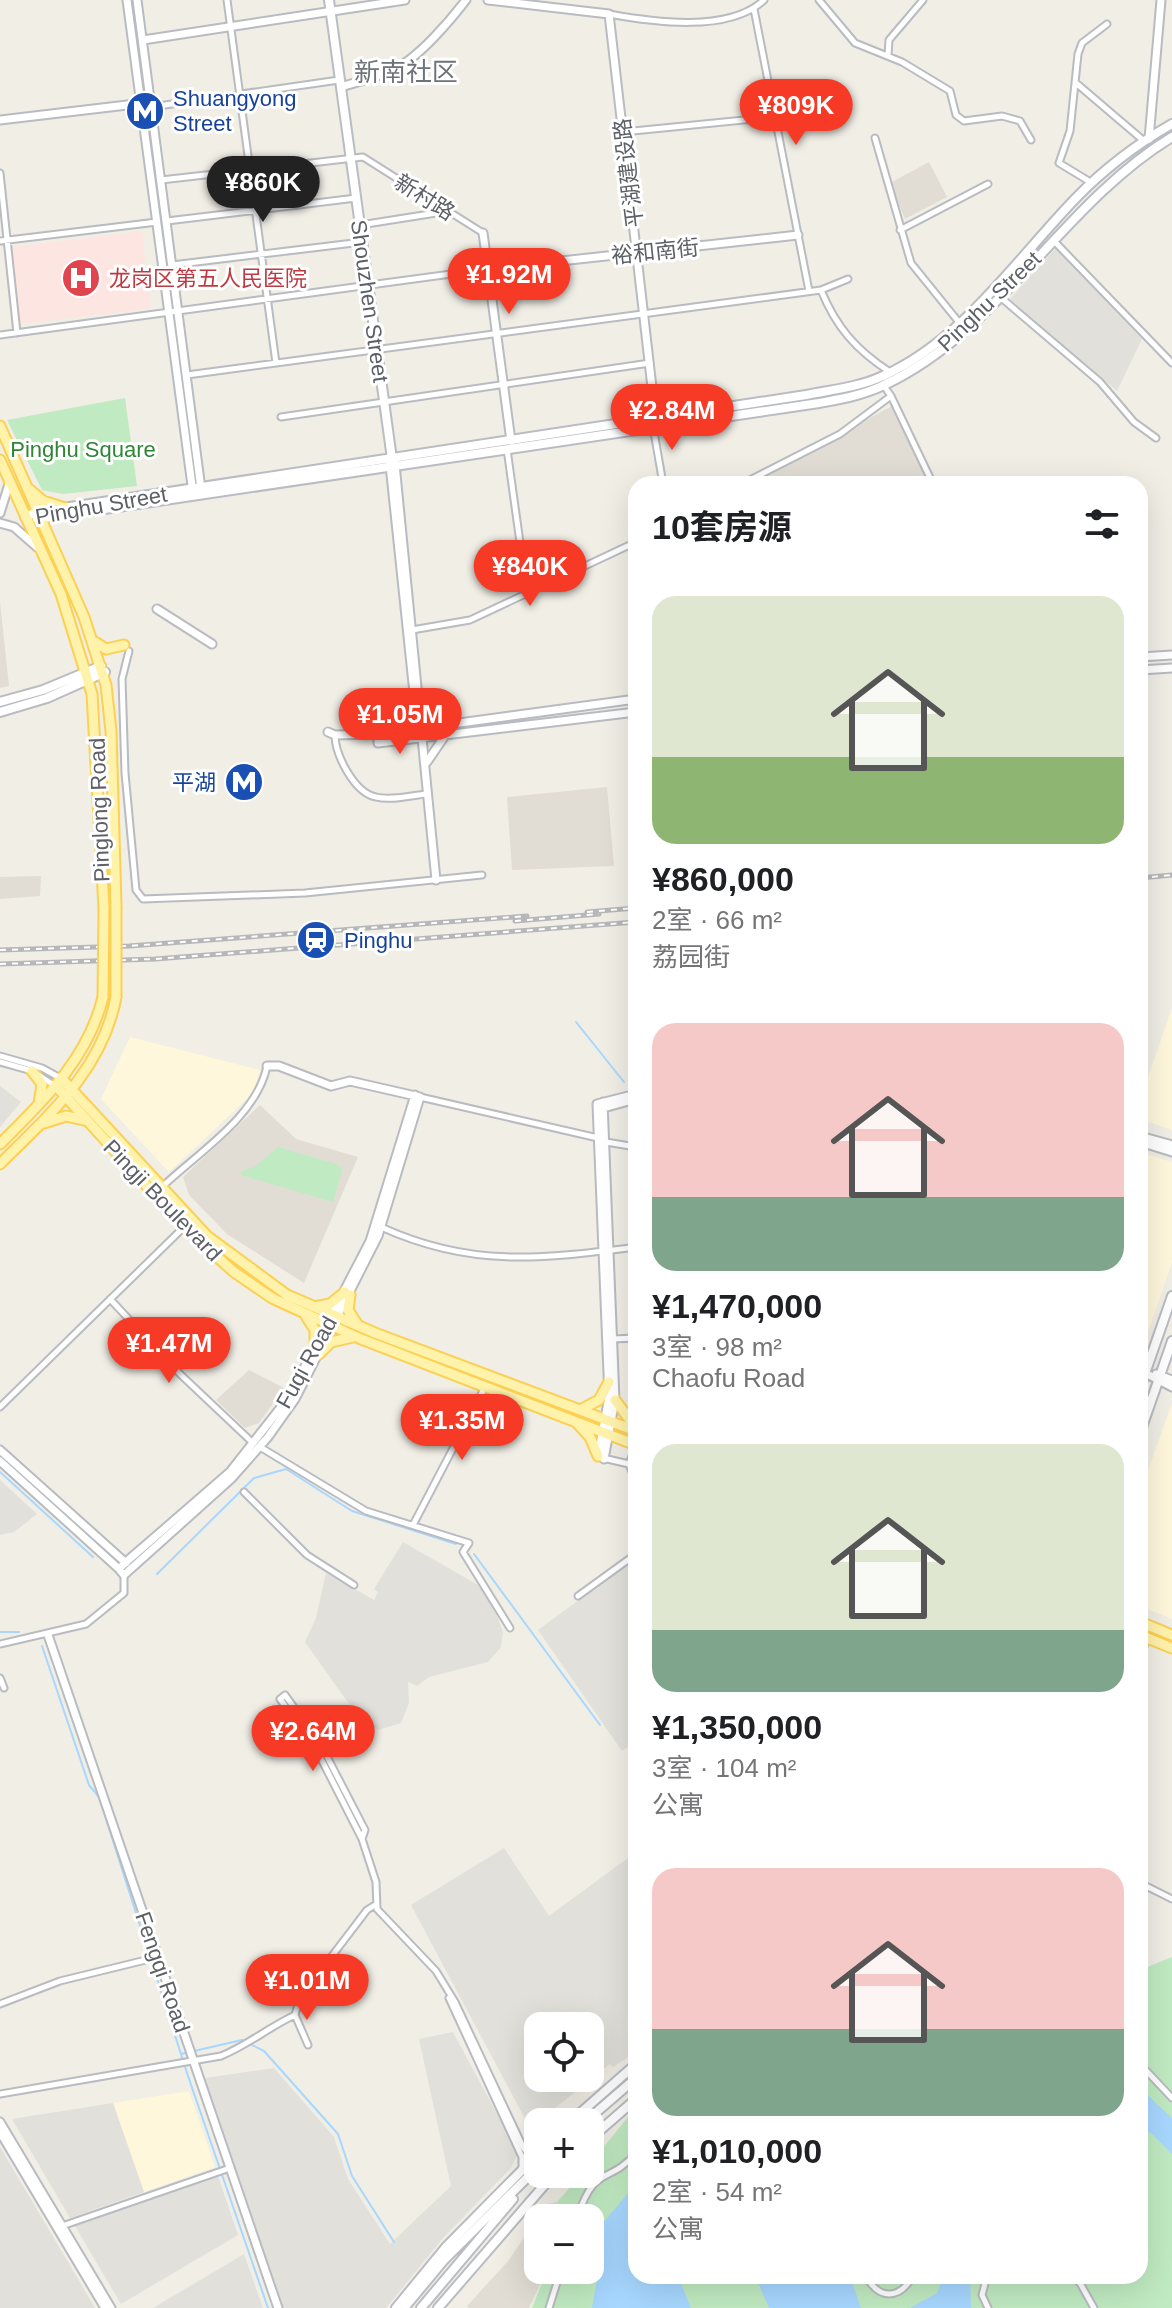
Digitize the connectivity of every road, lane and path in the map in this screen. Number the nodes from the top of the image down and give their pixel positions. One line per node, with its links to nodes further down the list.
1 (127, 0): 22 (street)
2 (137, 0): 17 (street)
3 (227, 0): 16 (street)
4 (329, 0): 13 (main road, Shouzhen Street)
5 (405, 0): 13 (street)
6 (466, 0): 20 (street)
7 (488, 0): 14 (street)
8 (764, 0): 12 (street)
9 (819, 0): 18 (street)
10 (923, 0): 18 (street)
11 (1161, 0): 31 (street)
12 (754, 9): 14 (street); 24 (street)
13 (331, 14): 16 (street); 20 (main road, Shouzhen Street)
14 (609, 14): 27 (street, 平湖建设路)
15 (1107, 24): 19 (street)
16 (231, 27): 17 (street); 21 (street)
17 (143, 40): 23 (street)
18 (888, 56): 30 (street)
19 (1075, 82): 31 (street); 37 (street)
20 (341, 83): 21 (street); 32 (main road, Shouzhen Street)
21 (240, 94): 23 (street); 33 (street)
22 (141, 102): 23 (street); 25 (street); 42 (street)
23 (151, 107): 35 (street)
24 (775, 117): 27 (street); 46 (street)
25 (0, 120)
26 (1172, 124): 31 (main road, Pinghu Street)
27 (623, 132): 51 (street, 平湖建设路)
28 (1172, 137): 47 (main road, Pinghu Street)
29 (875, 138): 44 (street)
30 (1031, 140)
31 (1147, 140): 37 (main road, Pinghu Street)
32 (351, 159): 33 (street); 38 (main road, Shouzhen Street); 40 (street, 新村路)
33 (250, 170): 35 (street); 39 (street)
34 (0, 173): 48 (street)
35 (161, 180): 41 (street)
36 (988, 184): 44 (street)
37 (1092, 184): 59 (main road, Pinghu Street)
38 (356, 198): 39 (street); 43 (main road, Shouzhen Street)
39 (256, 210): 41 (street); 52 (street)
40 (449, 211): 43 (street); 45 (street, 新村路)
41 (167, 221): 53 (street)
42 (157, 222): 48 (street); 63 (street)
43 (360, 225): 50 (main road, Shouzhen Street)
44 (900, 230): 64 (street)
45 (483, 233): 54 (street, 新村路)
46 (798, 235): 51 (street, 裕和南街); 58 (street)
47 (1053, 239): 59 (main road, Pinghu Street); 71 (street)
48 (8, 240): 49 (street); 66 (street)
49 (0, 241)
50 (362, 242): 52 (street); 56 (main road, Shouzhen Street)
51 (638, 252): 54 (street, 裕和南街); 62 (street, 平湖建设路)
52 (262, 254): 53 (street); 60 (street)
53 (172, 265): 61 (street)
54 (488, 269): 56 (street, 裕和南街); 65 (street, 新村路)
55 (848, 279): 57 (street)
56 (368, 285): 60 (street, 裕和南街); 68 (main road, Shouzhen Street)
57 (821, 290): 58 (street); 72 (street)
58 (809, 291): 62 (street)
59 (995, 293): 64 (main road, Pinghu Street); 81 (street)
60 (268, 299): 61 (street, 裕和南街); 69 (street)
61 (178, 311): 63 (street, 裕和南街); 73 (street)
62 (645, 311): 65 (street); 70 (street, 平湖建设路)
63 (169, 312): 66 (street, 裕和南街); 90 (street)
64 (962, 326): 72 (main road, Pinghu Street); 75 (main road, Pinghu Street)
65 (496, 332): 68 (street); 74 (street, 新村路)
66 (17, 333): 67 (street, 裕和南街)
67 (0, 335)
68 (377, 349): 69 (street); 77 (main road, Shouzhen Street)
69 (276, 363): 73 (street)
70 (651, 363): 74 (street); 79 (street, 平湖建设路)
71 (1172, 363)
72 (891, 372): 79 (main road, Pinghu Street)
73 (187, 375): 90 (street)
74 (503, 385): 77 (street); 82 (street, 新村路)
75 (884, 386): 76 (street); 79 (main road, Pinghu Street)
76 (891, 396): 86 (street); 87 (street)
77 (384, 402): 78 (street); 84 (main road, Shouzhen Street)
78 (281, 417)
79 (655, 423): 82 (main road, Pinghu Street); 85 (street)
80 (0, 426): 89 (main road, Pinglong Road)
81 (1156, 438)
82 (509, 445): 84 (main road, Pinghu Street); 98 (street)
83 (0, 460): 88 (main road, Pinglong Road)
84 (392, 464): 90 (main road, Pinghu Street); 100 (street, Shouzhen Street); 113 (street, Shouzhen Street)
85 (662, 476)
86 (758, 476)
87 (929, 476)
88 (9, 484): 92 (street); 94 (main road, Pinglong Road)
89 (25, 484): 91 (main road); 93 (main road, Pinglong Road)
90 (196, 491): 91 (main road, Pinghu Street); 93 (main road, Pinghu Street)
91 (65, 508): 93 (main road, Pinghu Street)
92 (0, 513)
93 (39, 516): 94 (main road, Pinghu Street); 101 (main road, Pinglong Road)
94 (25, 517): 97 (main road, Pinglong Road)
95 (0, 523): 97 (street)
96 (628, 546): 98 (street)
97 (39, 550): 109 (main road, Pinglong Road)
98 (527, 593): 100 (street)
99 (157, 609): 102 (street)
100 (412, 630): 113 (street, Shouzhen Street)
101 (92, 638): 103 (main road); 108 (main road, Pinglong Road)
102 (212, 644)
103 (127, 648): 110 (street)
104 (1172, 655): 105 (street)
105 (1148, 656)
106 (1172, 668): 107 (street)
107 (1148, 670)
108 (103, 671): 109 (main road); 110 (street); 131 (main road, Pinglong Road, bridge)
109 (87, 677): 112 (main road); 114 (main road); 130 (main road, Pinglong Road, bridge)
110 (122, 679): 126 (street)
111 (628, 700): 116 (street)
112 (0, 702)
113 (418, 708): 116 (street); 117 (street, Shouzhen Street); 118 (street)
114 (0, 712)
115 (628, 713): 121 (street)
116 (443, 725): 117 (street)
117 (420, 728): 118 (street); 122 (street, Shouzhen Street)
118 (400, 731): 120 (street)
119 (332, 734): 120 (street); 124 (street)
120 (378, 734): 122 (street)
121 (447, 735): 122 (street); 123 (street)
122 (421, 738): 123 (street, Shouzhen Street)
123 (425, 768): 124 (street, Shouzhen Street)
124 (427, 794): 126 (street, Shouzhen Street)
125 (482, 875): 126 (street)
126 (436, 880)
127 (0, 1059): 129 (street); 130 (street)
128 (267, 1066): 132 (street); 145 (street)
129 (32, 1071): 130 (street); 134 (main road)
130 (60, 1083): 131 (main road, Pingji Boulevard); 134 (main road, Pinglong Road)
131 (70, 1094): 135 (main road, Pingji Boulevard); 136 (main road, Pinglong Road); 145 (main road, Pingji Boulevard)
132 (417, 1096): 138 (street); 147 (street, Fuqi Road); 150 (street, Fuqi Road)
133 (628, 1099): 138 (street)
134 (36, 1108): 139 (main road, Pinglong Road)
135 (91, 1125): 136 (main road); 146 (main road, Pingji Boulevard)
136 (38, 1126): 144 (main road, Pinglong Road)
137 (1148, 1138): 142 (street)
138 (602, 1140): 141 (street); 149 (street)
139 (0, 1144)
140 (1148, 1144): 143 (street)
141 (628, 1145)
142 (1172, 1145)
143 (1172, 1152)
144 (0, 1164)
145 (162, 1187): 153 (main road, Pingji Boulevard)
146 (184, 1227): 152 (street); 153 (main road, Pingji Boulevard)
147 (381, 1227): 149 (street); 150 (street, Fuqi Road)
148 (628, 1248): 149 (street)
149 (606, 1251): 157 (street); 165 (street)
150 (348, 1293): 153 (main road); 154 (street, Fuqi Road); 155 (main road)
151 (1172, 1296): 158 (main road)
152 (110, 1299): 172 (street); 182 (street)
153 (305, 1310): 154 (main road, Pingji Boulevard); 160 (main road)
154 (333, 1322): 155 (main road, Pingji Boulevard); 160 (street, Fuqi Road)
155 (362, 1334): 160 (main road); 166 (main road, Pingji Boulevard); 169 (main road, Pingji Boulevard)
156 (628, 1338): 157 (street)
157 (613, 1339): 168 (street)
158 (1155, 1345): 159 (main road); 161 (main road)
159 (1170, 1345): 163 (main road)
160 (317, 1351): 182 (street, Fuqi Road)
161 (1148, 1365)
162 (1148, 1374): 163 (street)
163 (1159, 1377): 164 (street); 167 (street); 171 (main road)
164 (1172, 1380)
165 (609, 1382): 173 (main road); 178 (street)
166 (485, 1386): 175 (main road, Pingji Boulevard); 188 (street)
167 (1172, 1387)
168 (615, 1400): 177 (main road); 178 (street)
169 (558, 1401): 173 (main road, Pingji Boulevard); 175 (main road)
170 (1148, 1401): 171 (main road)
171 (1151, 1402): 174 (main road)
172 (0, 1407)
173 (580, 1409): 178 (main road, Pingji Boulevard)
174 (1148, 1410)
175 (554, 1412): 176 (main road, Pingji Boulevard)
176 (571, 1418): 180 (main road, Pingji Boulevard); 184 (main road)
177 (628, 1419)
178 (610, 1420): 179 (main road, Pingji Boulevard); 180 (street)
179 (628, 1427)
180 (607, 1433): 181 (main road, Pingji Boulevard); 184 (street)
181 (628, 1442)
182 (258, 1445): 188 (street); 190 (street, Fuqi Road)
183 (0, 1450): 190 (street)
184 (601, 1457): 186 (street)
185 (0, 1461): 191 (street)
186 (628, 1464)
187 (244, 1492): 192 (street)
188 (413, 1525): 195 (street)
189 (628, 1560): 193 (street)
190 (128, 1565): 191 (street, Fuqi Road)
191 (122, 1572): 196 (street, Fuqi Road)
192 (354, 1585)
193 (578, 1596)
194 (1148, 1625): 197 (main road)
195 (510, 1628)
196 (48, 1635): 199 (street, Fuqi Road); 207 (street, Fengqi Road)
197 (1172, 1635)
198 (1148, 1639): 200 (main road)
199 (0, 1644)
200 (1172, 1648)
201 (0, 1678): 202 (street)
202 (4, 1688)
203 (283, 1697): 206 (street)
204 (1148, 1887): 205 (street)
205 (1172, 1899)
206 (375, 1905): 208 (street); 210 (street)
207 (153, 1958): 209 (street); 212 (street, Fengqi Road)
208 (449, 1997): 224 (street); 228 (street)
209 (0, 2004)
210 (295, 2015): 211 (street); 212 (street)
211 (308, 2045)
212 (187, 2061): 216 (street); 226 (street, Fengqi Road)
213 (628, 2071): 219 (main road)
214 (1148, 2072): 217 (street)
215 (628, 2085): 220 (main road)
216 (0, 2094)
217 (1172, 2098)
218 (628, 2106): 222 (main road)
219 (586, 2108)
220 (601, 2108)
221 (0, 2122): 233 (street)
222 (604, 2127)
223 (0, 2132): 240 (street)
224 (524, 2148)
225 (628, 2158): 232 (street)
226 (230, 2168): 233 (street); 241 (street, Fengqi Road)
227 (524, 2168): 228 (main road)
228 (521, 2171): 242 (main road)
229 (524, 2182): 243 (main road)
230 (524, 2185): 239 (main road)
231 (542, 2188): 244 (main road)
232 (581, 2204)
233 (62, 2226): 240 (street)
234 (557, 2284): 245 (street)
235 (870, 2284): 236 (street)
236 (908, 2284)
237 (985, 2284): 246 (street)
238 (1078, 2284): 247 (street)
239 (421, 2307)
240 (108, 2308)
241 (278, 2308)
242 (396, 2308)
243 (404, 2308)
244 (441, 2308)
245 (549, 2308)
246 (988, 2308)
247 (1094, 2308)

